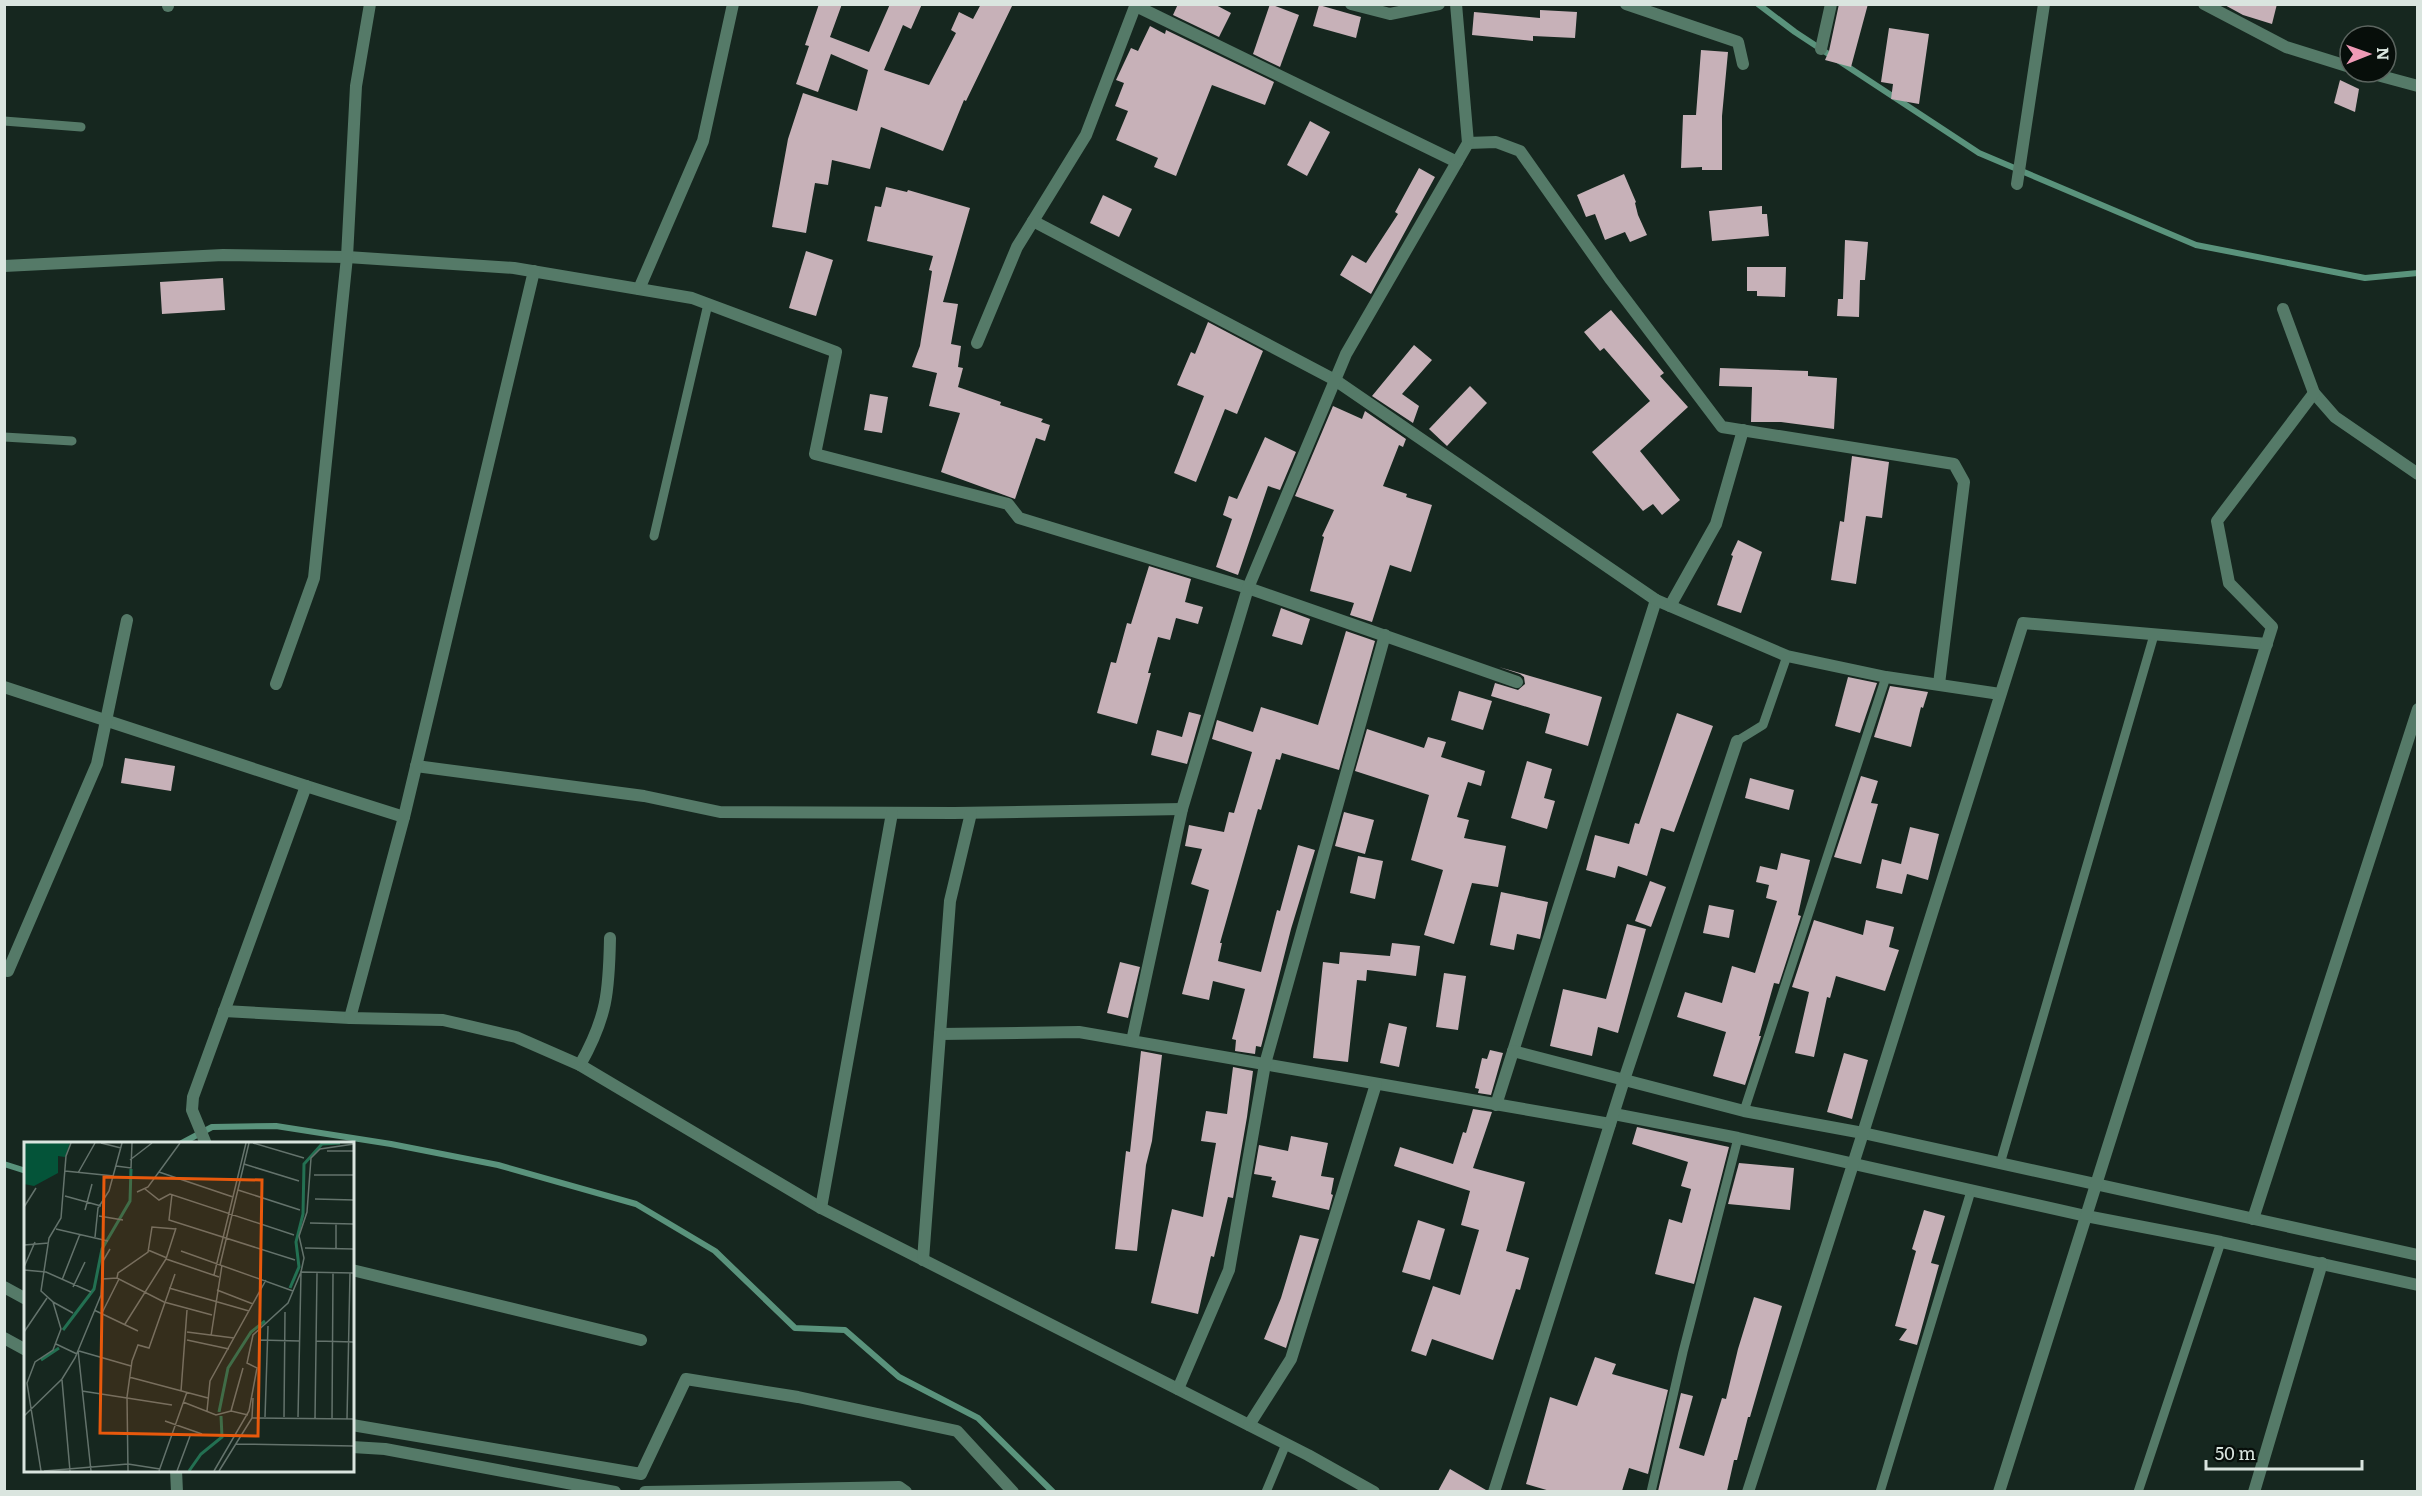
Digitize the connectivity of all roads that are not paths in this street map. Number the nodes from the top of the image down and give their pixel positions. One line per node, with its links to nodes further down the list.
1 (370, 4): 22 (street)
2 (733, 4): 25 (street)
3 (1351, 4): 4 (street)
4 (1439, 4)
5 (1456, 4): 18 (street)
6 (1626, 4): 12 (street)
7 (1831, 4): 11 (street)
8 (2044, 4): 20 (street)
9 (2204, 4): 13 (street)
10 (1136, 5): 19 (street); 21 (street)
11 (1821, 50)
12 (1743, 64)
13 (2338, 64)
14 (2398, 81): 15 (street)
15 (2418, 86)
16 (4, 121): 17 (lane)
17 (81, 127)
18 (1468, 143): 19 (street); 31 (street)
19 (1457, 162): 29 (street)
20 (2017, 184)
21 (1033, 221): 28 (street); 29 (street)
22 (347, 257): 23 (street); 24 (street); 46 (street)
23 (4, 266)
24 (534, 271): 25 (street); 53 (street)
25 (639, 289): 26 (street)
26 (708, 304): 35 (lane); 36 (street)
27 (2283, 309): 30 (street)
28 (976, 344)
29 (1335, 380): 36 (street); 37 (street)
30 (2314, 393): 34 (street); 42 (street)
31 (1743, 430): 38 (street); 47 (street)
32 (4, 437): 33 (lane)
33 (72, 441)
34 (2418, 474)
35 (654, 536)
36 (1248, 588): 40 (street); 55 (street)
37 (1656, 600): 38 (street); 65 (street)
38 (1670, 606): 43 (street)
39 (127, 620): 51 (street)
40 (1385, 635): 45 (street); 66 (street)
41 (2154, 635): 42 (street); 49 (street); 76 (lane)
42 (2267, 644): 78 (street)
43 (1787, 656): 44 (street); 52 (lane)
44 (1886, 676): 47 (street); 71 (lane)
45 (1517, 682)
46 (276, 684)
47 (1939, 684): 49 (street)
48 (4, 687): 51 (street)
49 (2000, 693): 73 (street)
50 (2418, 709): 82 (street)
51 (105, 720): 54 (street); 60 (street)
52 (1737, 741): 68 (street)
53 (416, 766): 56 (street); 58 (street)
54 (306, 786): 58 (street); 61 (street)
55 (1182, 809): 57 (street); 64 (street)
56 (892, 813): 57 (street); 80 (street)
57 (971, 813): 63 (street)
58 (404, 817): 62 (street)
59 (610, 938): 67 (street)
60 (8, 971)
61 (224, 1011): 62 (street); 75 (street)
62 (350, 1018): 67 (street)
63 (940, 1034): 64 (street); 85 (street)
64 (1132, 1041): 66 (street)
65 (1513, 1051): 68 (street); 70 (street)
66 (1265, 1064): 69 (street); 94 (street)
67 (580, 1065): 80 (street)
68 (1624, 1080): 71 (street); 72 (street)
69 (1376, 1084): 70 (street); 96 (street)
70 (1496, 1105): 72 (street)
71 (1744, 1111): 73 (street)
72 (1612, 1119): 74 (street); 107 (street)
73 (1863, 1133): 76 (street); 77 (street)
74 (1738, 1138): 77 (street); 108 (lane)
75 (206, 1142)
76 (2000, 1164): 78 (street)
77 (1853, 1166): 79 (street); 109 (street)
78 (2096, 1185): 81 (street); 82 (street)
79 (1971, 1191): 81 (street); 110 (lane)
80 (820, 1208): 85 (street)
81 (2086, 1216): 83 (street); 111 (street)
82 (2253, 1219): 84 (street)
83 (2221, 1242): 86 (street); 112 (lane)
84 (2418, 1255)
85 (923, 1260): 94 (street)
86 (2322, 1263): 88 (street); 113 (street)
87 (354, 1270): 92 (street)
88 (2418, 1285)
89 (4, 1287): 90 (street)
90 (24, 1298)
91 (4, 1338): 93 (street)
92 (641, 1340)
93 (24, 1349)
94 (1178, 1389): 96 (street)
95 (354, 1425): 104 (street)
96 (1250, 1425): 97 (street)
97 (1286, 1444): 105 (lane); 106 (street)
98 (354, 1447): 101 (street)
99 (176, 1472): 100 (street)
100 (177, 1491)
101 (615, 1491)
102 (645, 1491): 103 (street)
103 (906, 1491)
104 (1013, 1491)
105 (1266, 1491)
106 (1374, 1491)
107 (1494, 1491)
108 (1651, 1491)
109 (1748, 1491)
110 (1880, 1491)
111 (1999, 1491)
112 (2138, 1491)
113 (2254, 1491)

